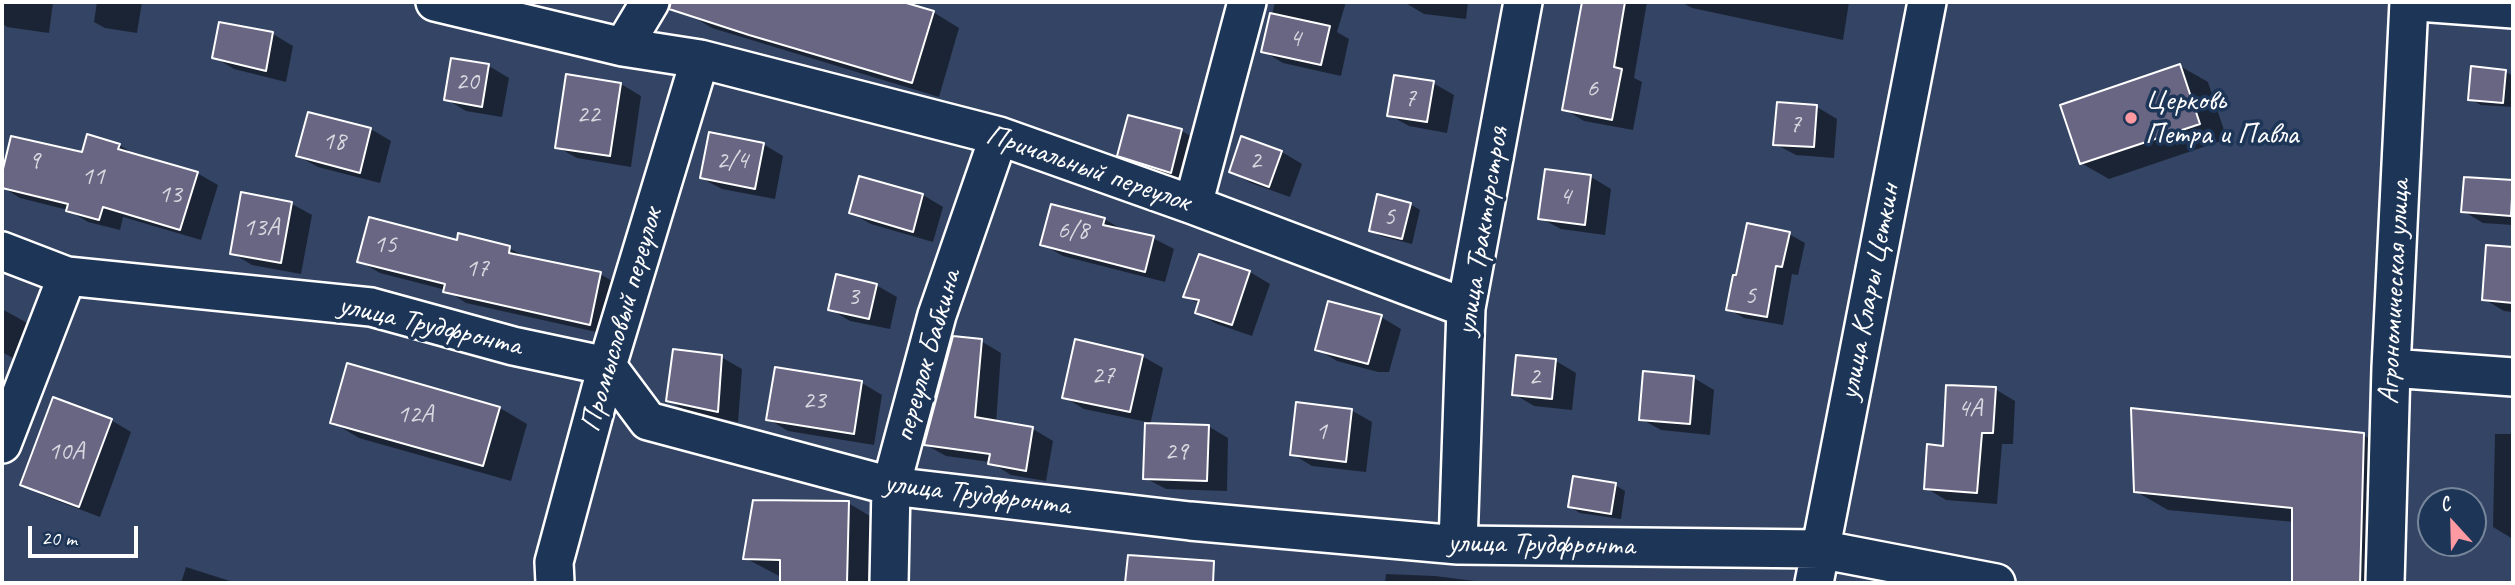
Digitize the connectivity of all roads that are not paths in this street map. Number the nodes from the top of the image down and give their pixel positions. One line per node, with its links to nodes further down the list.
1 (435, 2): 9 (street, Причальный переулок)
2 (650, 2): 9 (street)
3 (1247, 2): 12 (street)
4 (1522, 2): 15 (street, улица Тракторстроя)
5 (1927, 2): 22 (street, улица Клары Цеткин)
6 (2409, 2): 17 (street, Агрономическая улица)
7 (2418, 2): 8 (street)
8 (2513, 9)
9 (623, 47): 10 (street, Причальный переулок)
10 (700, 59): 11 (street, Причальный переулок); 16 (street, Промысловый переулок)
11 (999, 136): 12 (street, Причальный переулок); 20 (street, переулок Бабкина)
12 (1193, 205): 15 (street, Причальный переулок)
13 (2, 251): 14 (street, улица Трудфронта)
14 (67, 276): 16 (street, улица Трудфронта); 19 (street)
15 (1466, 308): 21 (street, улица Тракторстроя)
16 (607, 366): 20 (street, улица Трудфронта); 23 (street, Промысловый переулок)
17 (2390, 368): 18 (street); 26 (street, Агрономическая улица)
18 (2513, 377)
19 (2, 444)
20 (891, 486): 21 (street, улица Трудфронта); 24 (street, переулок Бабкина)
21 (1458, 545): 22 (street, улица Трудфронта)
22 (1817, 566): 25 (street, улица Трудфронта)
23 (555, 583)
24 (889, 583)
25 (1996, 583)
26 (2385, 583)

